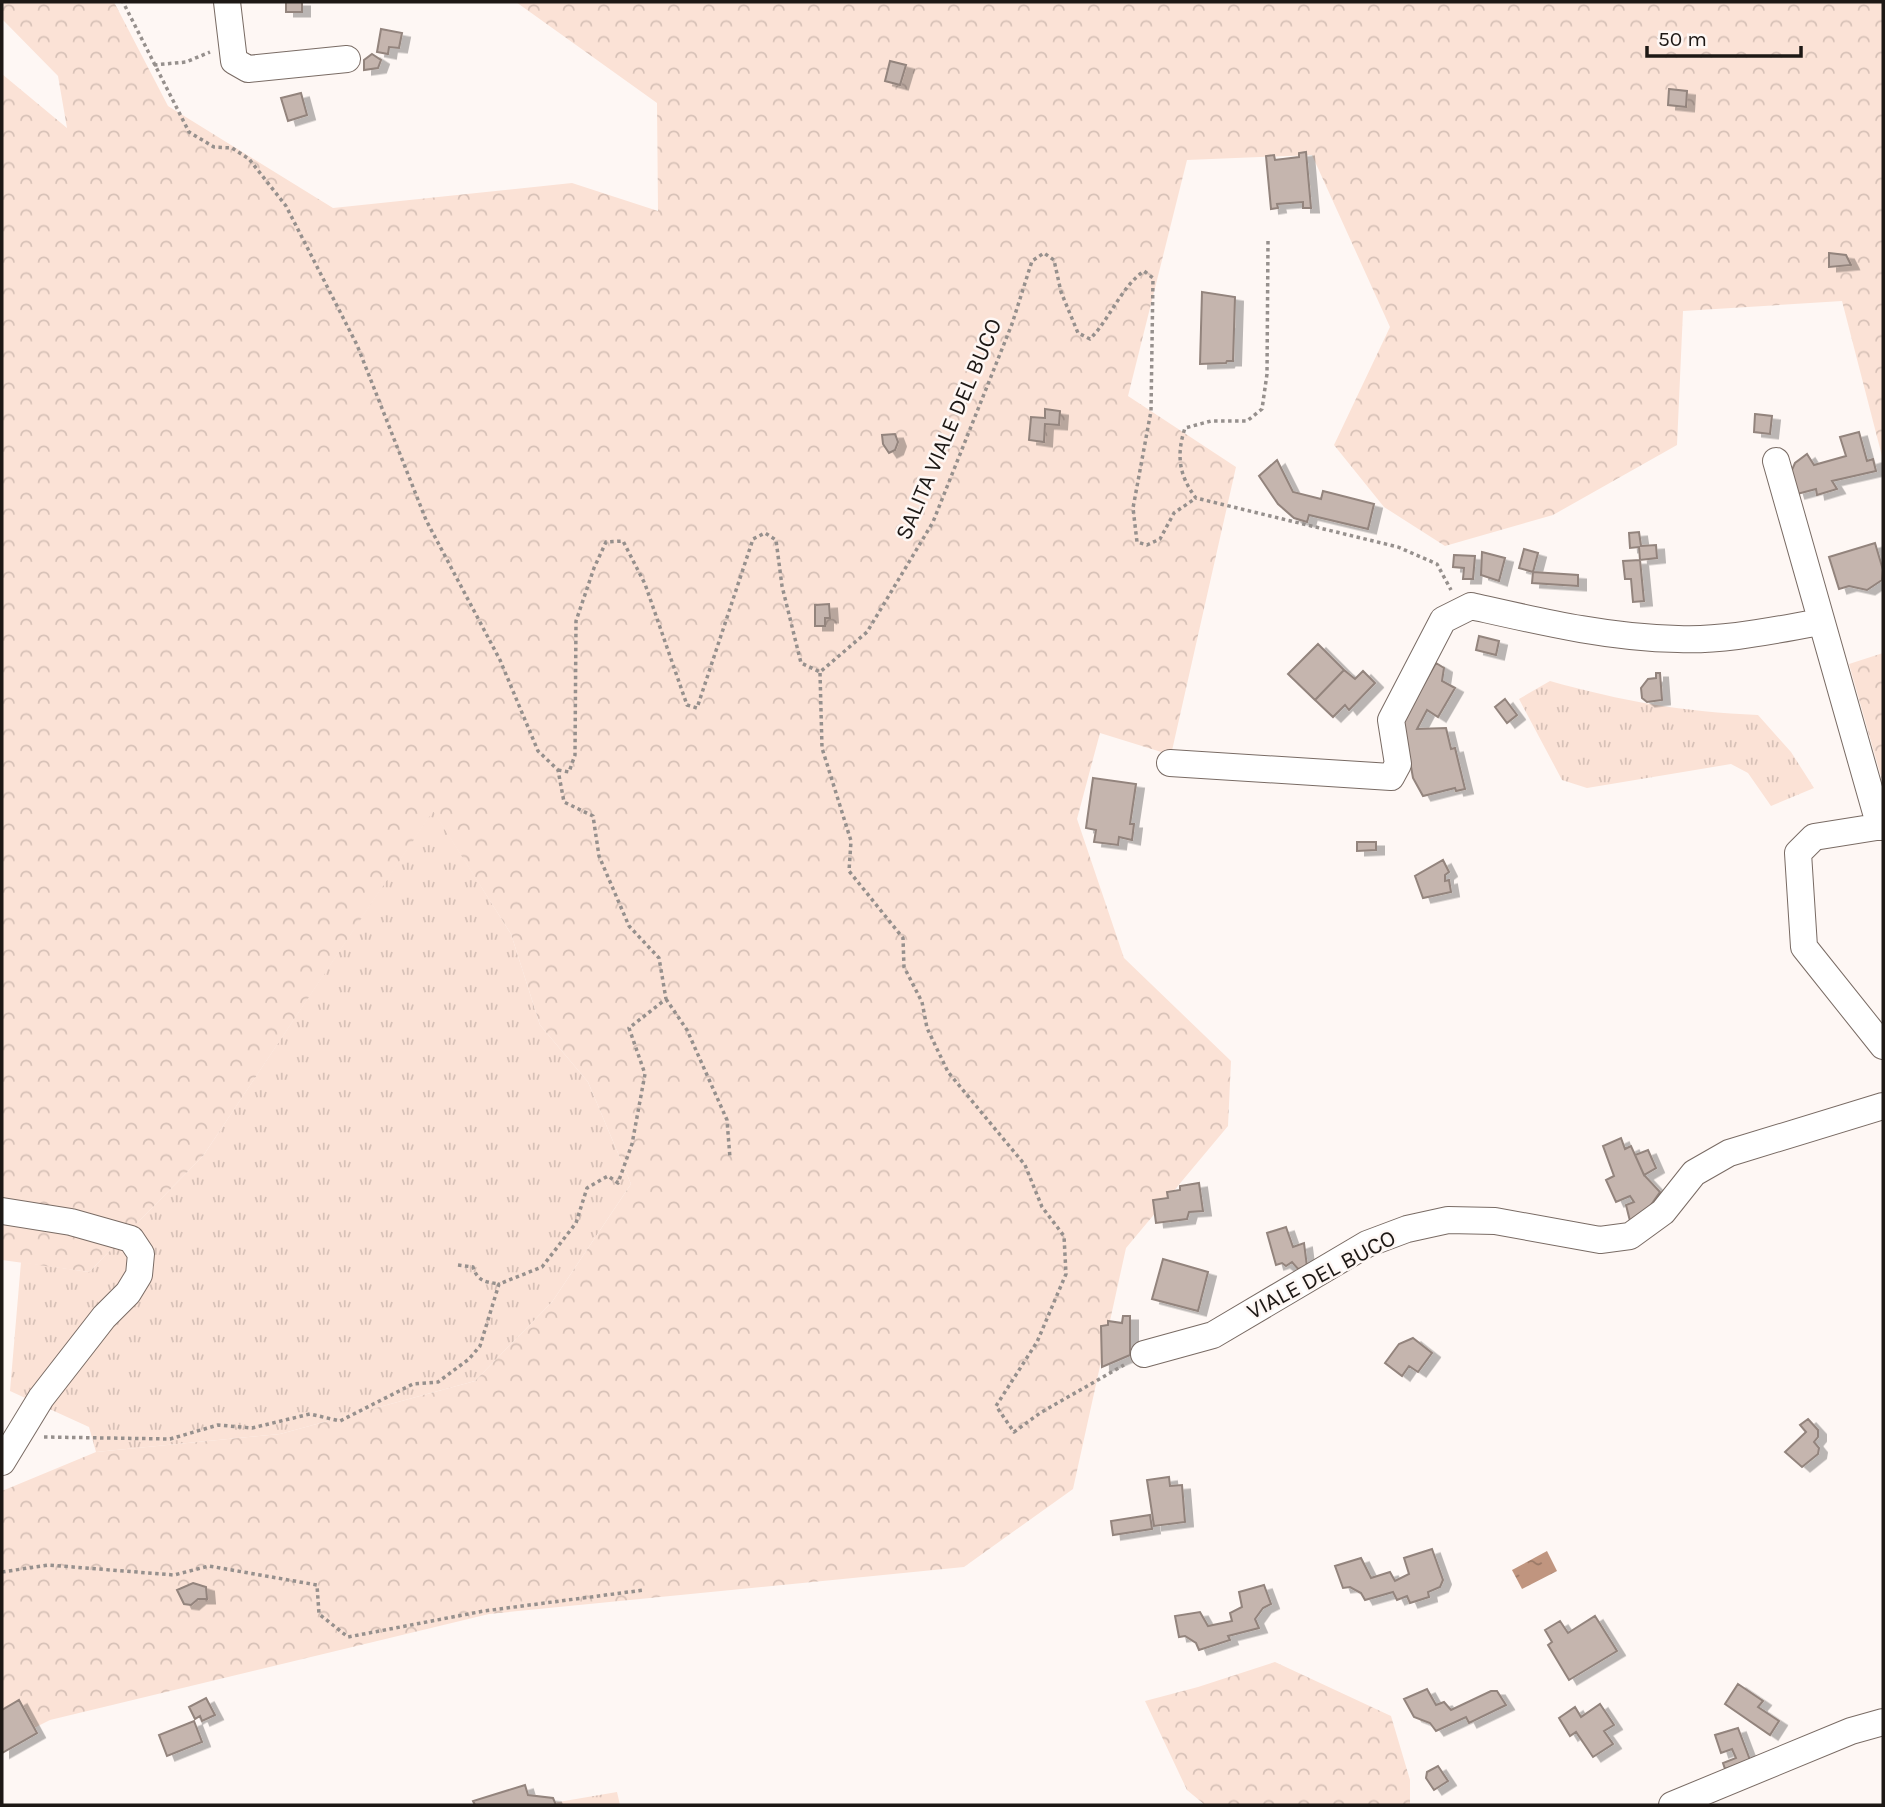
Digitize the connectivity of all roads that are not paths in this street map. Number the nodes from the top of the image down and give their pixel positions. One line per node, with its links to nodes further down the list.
1 (227, 2): 2 (street)
2 (347, 59)
3 (1776, 461): 4 (street)
4 (1821, 622): 5 (street); 6 (street)
5 (1170, 763)
6 (1881, 826): 7 (street)
7 (1883, 1046)
8 (1883, 1106): 10 (street, VIALE DEL BUCO)
9 (2, 1211): 11 (street)
10 (1144, 1354)
11 (2, 1462)
12 (1883, 1722): 13 (street)
13 (1672, 1805)

